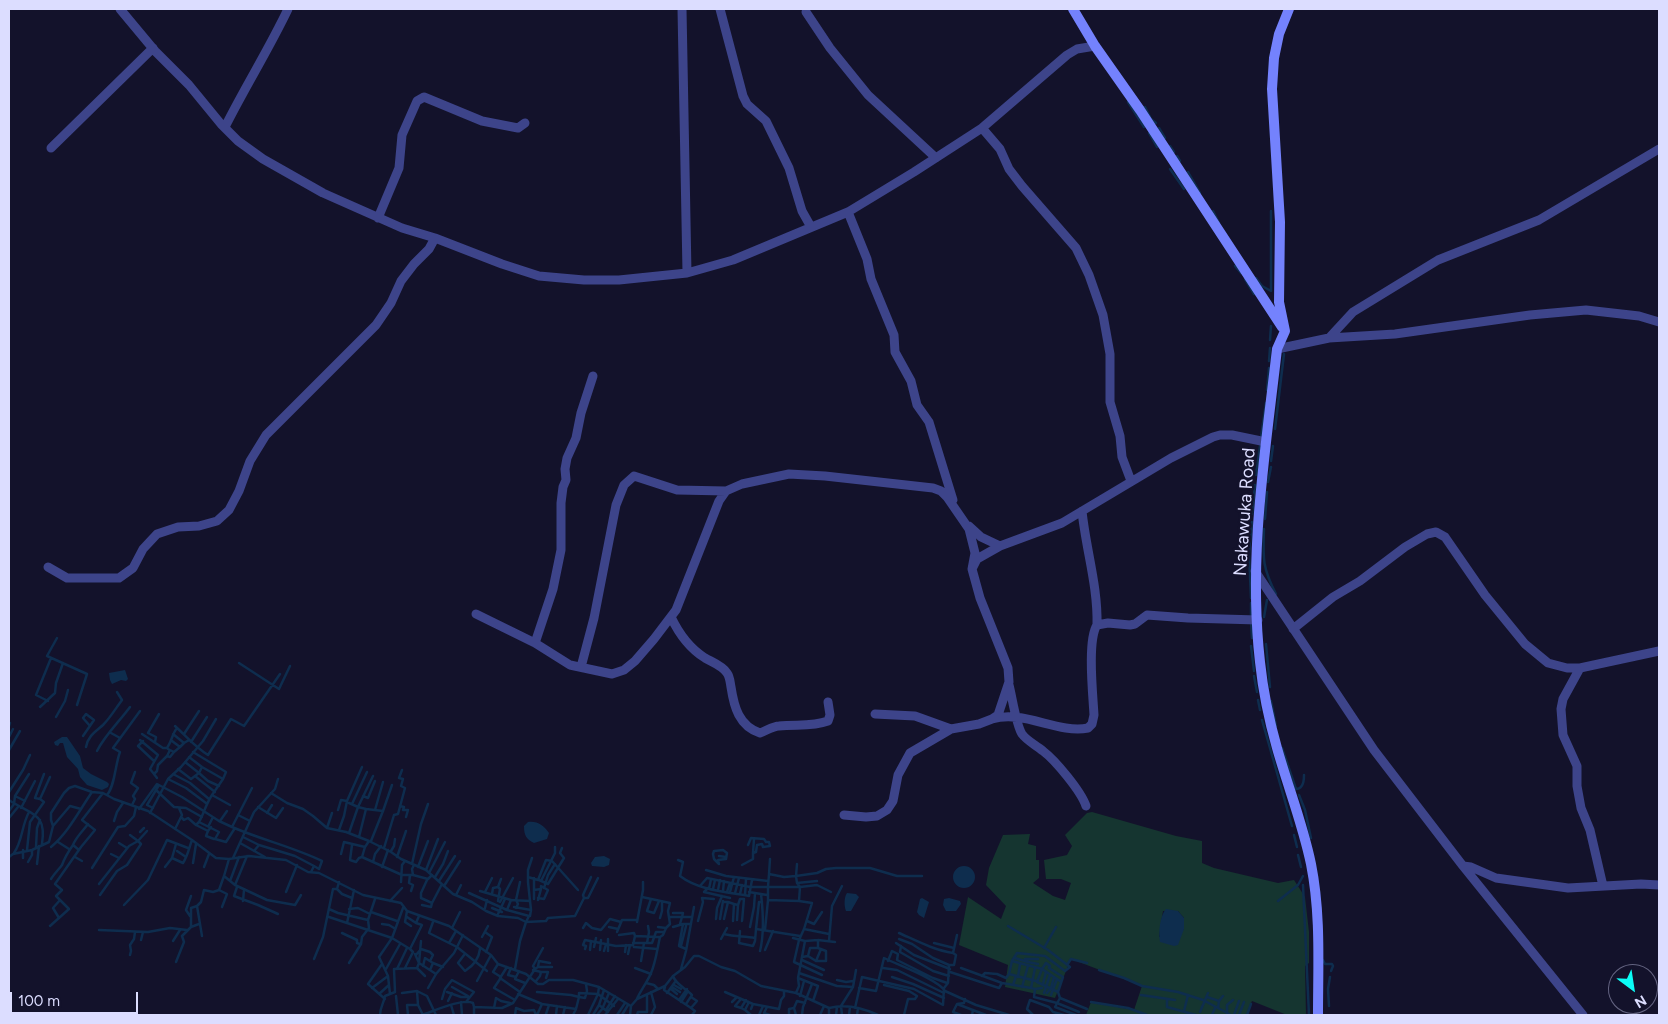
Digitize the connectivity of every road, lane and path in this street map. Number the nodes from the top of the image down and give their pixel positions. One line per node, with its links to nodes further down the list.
1 (120, 9): 9 (street)
2 (288, 9): 13 (street)
3 (682, 9): 22 (street)
4 (720, 9): 20 (street)
5 (1073, 9): 8 (main road)
6 (1289, 9): 24 (main road)
7 (806, 12): 17 (street)
8 (1095, 46): 10 (street); 11 (main road)
9 (153, 48): 13 (street); 15 (street)
10 (1077, 49): 11 (street); 14 (street)
11 (1108, 65): 24 (main road)
12 (524, 124): 19 (street)
13 (224, 127): 19 (street)
14 (982, 128): 17 (street); 29 (street)
15 (51, 148)
16 (1659, 149): 25 (street)
17 (936, 158): 18 (street)
18 (848, 212): 20 (street); 32 (street)
19 (378, 218): 21 (street)
20 (811, 227): 22 (street)
21 (434, 238): 22 (street); 34 (street)
22 (687, 273)
23 (1659, 322): 25 (street)
24 (1285, 331): 26 (main road, Nakawuka Road)
25 (1329, 338): 26 (street)
26 (1277, 349): 28 (main road, Nakawuka Road)
27 (592, 376): 44 (street)
28 (1266, 442): 29 (street); 36 (main road, Nakawuka Road)
29 (1131, 481): 31 (street)
30 (726, 491): 32 (street); 38 (street); 46 (street)
31 (1082, 511): 33 (street); 40 (street)
32 (964, 522): 33 (street); 35 (street)
33 (1000, 546): 35 (street)
34 (48, 567)
35 (972, 570): 48 (street)
36 (1255, 571): 39 (main road, Nakawuka Road); 41 (street)
37 (476, 614): 44 (street)
38 (671, 617): 42 (street); 43 (street)
39 (1258, 620): 40 (street); 59 (main road, Nakawuka Road)
40 (1096, 625): 51 (street)
41 (1293, 629): 47 (street); 56 (street)
42 (678, 632): 43 (street); 49 (street)
43 (658, 634): 46 (street)
44 (535, 643): 46 (street)
45 (1659, 651): 47 (street)
46 (581, 667)
47 (1580, 668): 58 (street)
48 (1009, 682): 51 (street); 52 (street)
49 (828, 702)
50 (875, 714): 53 (street)
51 (1017, 718): 52 (street); 54 (street)
52 (992, 719): 53 (street)
53 (951, 729): 55 (street)
54 (1086, 806)
55 (844, 815)
56 (1463, 866): 58 (street); 60 (street)
57 (1659, 885): 58 (street)
58 (1603, 886)
59 (1318, 1015)
60 (1583, 1015)

